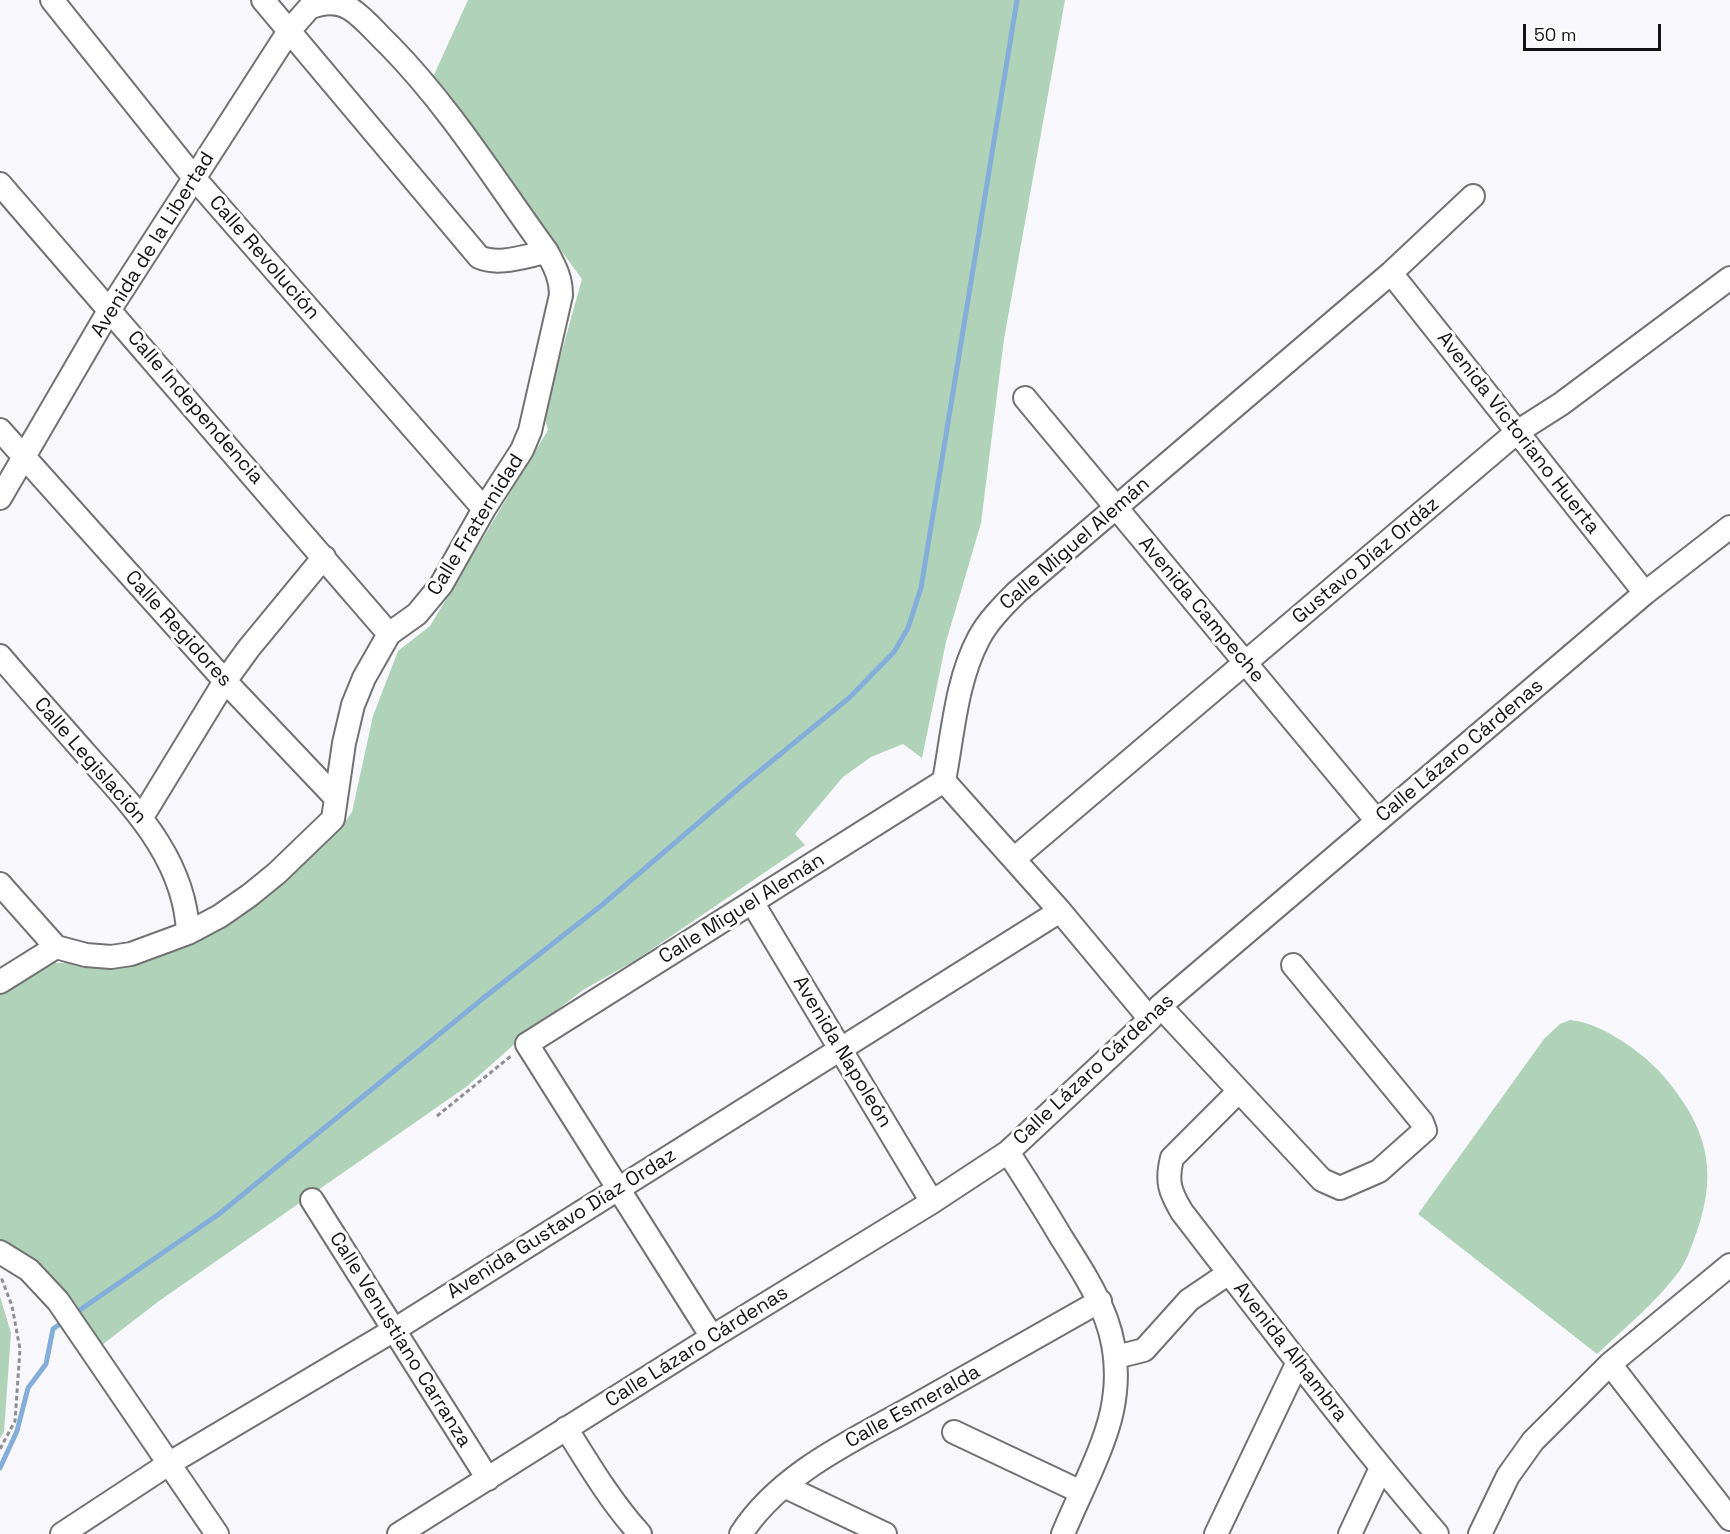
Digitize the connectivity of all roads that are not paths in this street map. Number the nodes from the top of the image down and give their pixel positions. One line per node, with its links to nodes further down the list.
1 (52, 0): 5 (street, Calle Revolución)
2 (263, 0): 4 (street)
3 (313, 4): 4 (street, Avenida de la Libertad); 8 (street, Calle Fraternidad)
4 (289, 31): 5 (street, Avenida de la Libertad); 8 (street)
5 (195, 178): 11 (street, Avenida de la Libertad); 18 (street, Calle Revolución)
6 (0, 184): 11 (street, Calle Independencia)
7 (1473, 195): 9 (street, Calle Miguel Alemán)
8 (547, 252): 18 (street, Calle Fraternidad)
9 (1391, 273): 14 (street, Avenida Victoriano Huerta); 17 (street, Calle Miguel Alemán)
10 (1730, 278): 14 (street, Gustavo Díaz Ordáz)
11 (110, 309): 15 (street, Avenida de la Libertad); 20 (street, Calle Independencia)
12 (1025, 398): 17 (street, Avenida Campeche)
13 (0, 430): 15 (street, Calle Regidores)
14 (1517, 432): 21 (street, Avenida Victoriano Huerta); 24 (street, Gustavo Díaz Ordáz)
15 (24, 458): 16 (street, Avenida de la Libertad); 25 (street, Calle Regidores)
16 (0, 498)
17 (1116, 507): 24 (street, Avenida Campeche); 26 (street, Calle Miguel Alemán)
18 (484, 509): 22 (street, Calle Fraternidad)
19 (1730, 527): 21 (street, Calle Lázaro Cárdenas)
20 (324, 557): 22 (street, Calle Independencia); 25 (street)
21 (1645, 593): 29 (street, Calle Lázaro Cárdenas)
22 (389, 634): 27 (street, Calle Fraternidad)
23 (0, 656): 28 (street, Calle Legislación)
24 (1245, 663): 29 (street, Avenida Campeche); 30 (street, Gustavo Díaz Ordáz)
25 (225, 681): 27 (street, Calle Regidores); 28 (street)
26 (944, 781): 30 (street); 32 (street, Calle Miguel Alemán)
27 (335, 797): 34 (street, Calle Fraternidad)
28 (142, 818): 34 (street, Calle Legislación)
29 (1377, 821): 38 (street, Calle Lázaro Cárdenas)
30 (1014, 859): 33 (street)
31 (0, 884): 35 (street)
32 (753, 902): 39 (street, Avenida Napoleón); 42 (street, Calle Miguel Alemán)
33 (1060, 911): 38 (street); 39 (street, Avenida Gustavo Díaz Ordaz)
34 (188, 933): 35 (street, Calle Fraternidad)
35 (56, 947): 37 (street)
36 (1293, 966): 40 (street)
37 (0, 982)
38 (1155, 1013): 40 (street); 41 (street, Calle Lázaro Cárdenas)
39 (841, 1049): 42 (street, Avenida Gustavo Díaz Ordaz); 44 (street, Avenida Napoleón)
40 (1239, 1091): 47 (street, Avenida Alhambra)
41 (1008, 1152): 44 (street, Calle Lázaro Cárdenas); 48 (street)
42 (618, 1189): 49 (street, Avenida Gustavo Díaz Ordaz); 50 (street)
43 (312, 1200): 49 (street, Calle Venustiano Carranza)
44 (932, 1202): 50 (street, Calle Lázaro Cárdenas)
45 (0, 1252): 56 (street)
46 (1730, 1265): 53 (street)
47 (1229, 1273): 51 (street); 52 (street, Avenida Alhambra)
48 (1100, 1301): 51 (street); 59 (street, Calle Esmeralda)
49 (393, 1330): 56 (street, Avenida Gustavo Díaz Ordaz); 58 (street, Calle Venustiano Carranza)
50 (712, 1337): 54 (street, Calle Lázaro Cárdenas)
51 (1116, 1357): 60 (street)
52 (1298, 1362): 57 (street, Avenida Alhambra); 69 (street)
53 (1611, 1364): 61 (street); 72 (street)
54 (566, 1428): 58 (street, Calle Lázaro Cárdenas); 65 (street)
55 (954, 1432): 60 (street)
56 (170, 1463): 62 (street, Avenida Gustavo Díaz Ordaz); 63 (street)
57 (1381, 1468): 70 (street); 71 (street, Avenida Alhambra)
58 (488, 1479): 64 (street, Calle Lázaro Cárdenas)
59 (784, 1486): 66 (street, Calle Esmeralda); 67 (street)
60 (1081, 1492): 68 (street)
61 (1730, 1519)
62 (62, 1534)
63 (217, 1534)
64 (399, 1534)
65 (640, 1534)
66 (741, 1534)
67 (885, 1534)
68 (1063, 1534)
69 (1216, 1534)
70 (1350, 1534)
71 (1437, 1534)
72 (1480, 1534)

